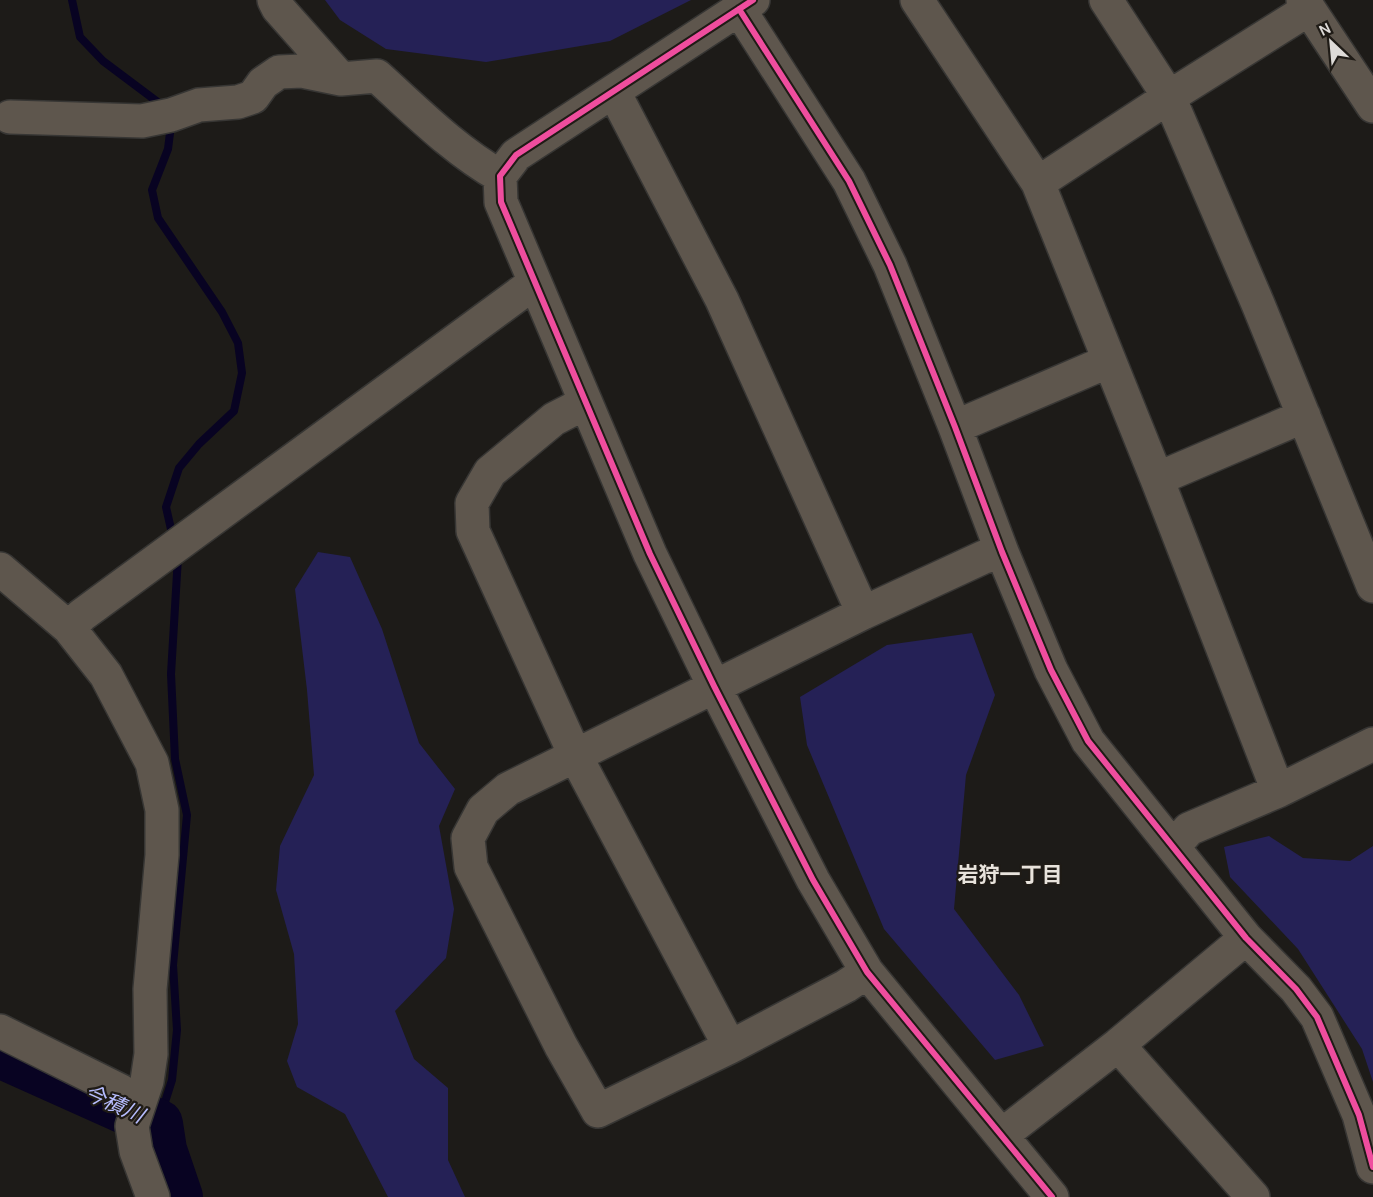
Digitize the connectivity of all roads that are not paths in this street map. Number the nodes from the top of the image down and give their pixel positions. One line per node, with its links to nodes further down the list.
1 (274, 0): 6 (street)
2 (917, 0): 12 (street)
3 (1106, 0): 8 (street)
4 (1306, 4): 8 (street); 9 (street)
5 (746, 5): 7 (street); 17 (street)
6 (341, 80): 10 (street); 11 (street)
7 (614, 92): 11 (street); 22 (street)
8 (1168, 97): 12 (street); 16 (street)
9 (1373, 106)
10 (10, 117)
11 (500, 176): 13 (street)
12 (1038, 183): 14 (street)
13 (534, 283): 15 (street); 23 (street)
14 (1108, 361): 17 (street); 18 (street)
15 (585, 403): 24 (street); 26 (street)
16 (1304, 416): 18 (street); 21 (street)
17 (955, 427): 19 (street)
18 (1158, 479): 27 (street)
19 (1002, 552): 22 (street); 28 (street)
20 (0, 569): 23 (street)
21 (1373, 586)
22 (863, 613): 24 (street)
23 (69, 628): 34 (street)
24 (714, 686): 26 (street); 30 (street)
25 (1373, 744): 27 (street)
26 (575, 755): 33 (street); 33 (street)
27 (1278, 791): 28 (street)
28 (1174, 846): 29 (street)
29 (1246, 938): 32 (street); 36 (street)
30 (867, 972): 33 (street); 35 (street)
31 (0, 1031): 34 (street)
32 (1118, 1045): 35 (street); 39 (street)
33 (730, 1047)
34 (136, 1109): 37 (street)
35 (1002, 1136): 38 (street)
36 (1373, 1167)
37 (153, 1197)
38 (1052, 1197)
39 (1253, 1197)

